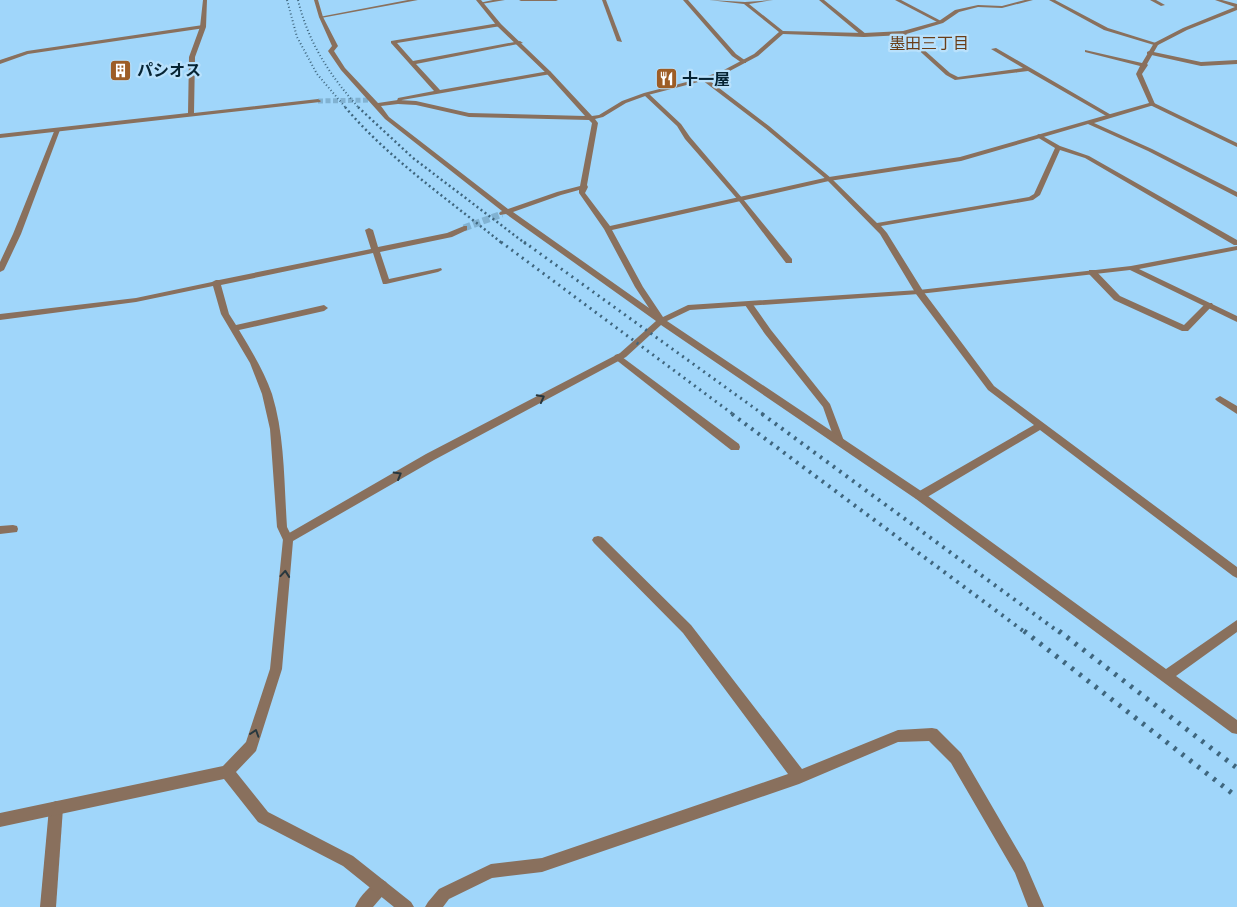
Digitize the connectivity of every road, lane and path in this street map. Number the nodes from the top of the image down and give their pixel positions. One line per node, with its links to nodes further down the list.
1 (205, 0): 24 (street)
2 (316, 0): 21 (street)
3 (416, 0): 21 (street)
4 (503, 0): 17 (street)
5 (521, 0): 6 (street)
6 (556, 0)
7 (604, 0): 28 (street)
8 (685, 0): 35 (street)
9 (711, 0): 18 (street)
10 (771, 0): 18 (street)
11 (821, 0): 27 (street)
12 (896, 0): 22 (street)
13 (1031, 0): 22 (street)
14 (1050, 0): 30 (street)
15 (1152, 0): 19 (street)
16 (1217, 0): 20 (street)
17 (480, 1): 23 (street)
18 (744, 2): 25 (street)
19 (1163, 5)
20 (1237, 7): 30 (street)
21 (321, 17): 47 (street)
22 (941, 22): 26 (street)
23 (499, 25): 29 (street); 37 (street)
24 (203, 27): 34 (street); 48 (street)
25 (782, 32): 27 (street); 35 (street)
26 (903, 33): 27 (street); 39 (street)
27 (864, 35)
28 (620, 41)
29 (520, 44): 37 (street); 40 (street)
30 (1156, 44): 33 (street)
31 (994, 49): 39 (street)
32 (1087, 51): 38 (street)
33 (1149, 53): 36 (street); 38 (street)
34 (0, 62)
35 (744, 62): 41 (street)
36 (1237, 62)
37 (412, 63): 42 (street)
38 (1145, 65): 46 (street)
39 (1029, 69): 49 (street)
40 (549, 73): 42 (street); 50 (street)
41 (704, 80): 43 (street); 57 (street)
42 (439, 93): 45 (street)
43 (646, 94): 50 (street); 60 (street)
44 (318, 102): 48 (street)
45 (398, 102): 47 (street); 50 (street)
46 (1152, 104): 49 (street); 55 (street)
47 (377, 105): 61 (street)
48 (191, 115): 52 (street)
49 (1110, 116): 51 (street)
50 (591, 118): 58 (street)
51 (1088, 122): 54 (street); 59 (street)
52 (57, 130): 53 (street); 71 (street)
53 (0, 136)
54 (1039, 136): 56 (street); 57 (street)
55 (1237, 145)
56 (1058, 147): 62 (street); 66 (street)
57 (829, 179): 60 (street); 62 (street)
58 (584, 187): 61 (street); 64 (street)
59 (1237, 195)
60 (741, 200): 64 (street); 69 (street)
61 (505, 213): 81 (street)
62 (876, 226): 75 (street)
63 (464, 228): 68 (street)
64 (608, 229): 81 (street)
65 (369, 230): 68 (street)
66 (1237, 243)
67 (1237, 248): 70 (street)
68 (376, 249): 72 (street); 74 (street)
69 (789, 260)
70 (1131, 268): 73 (street); 77 (street)
71 (0, 270)
72 (438, 270)
73 (1092, 272): 75 (street); 77 (street)
74 (216, 282): 79 (street); 82 (street)
75 (919, 292): 76 (street); 86 (street)
76 (748, 305): 81 (street); 87 (street)
77 (1208, 305): 80 (street)
78 (324, 308): 82 (street)
79 (0, 317)
80 (1237, 319)
81 (661, 321): 83 (street); 87 (street)
82 (234, 328): 92 (street)
83 (618, 357): 88 (street); 92 (street, one-way to 83)
84 (1220, 399): 85 (street)
85 (1237, 411)
86 (1041, 425): 89 (street); 94 (street)
87 (839, 442): 89 (street)
88 (736, 447)
89 (920, 496): 96 (street)
90 (13, 529): 91 (street)
91 (0, 530)
92 (288, 538): 98 (street, one-way to 92)
93 (598, 540): 99 (street)
94 (1237, 573)
95 (1237, 624): 96 (street)
96 (1166, 676): 97 (street)
97 (1237, 728)
98 (227, 772): 100 (street); 102 (street)
99 (799, 777): 106 (street); 107 (street)
100 (56, 808): 101 (street); 103 (street)
101 (0, 820)
102 (381, 887): 104 (street); 105 (street)
103 (48, 907)
104 (363, 907)
105 (406, 907)
106 (433, 907)
107 (1036, 907)

